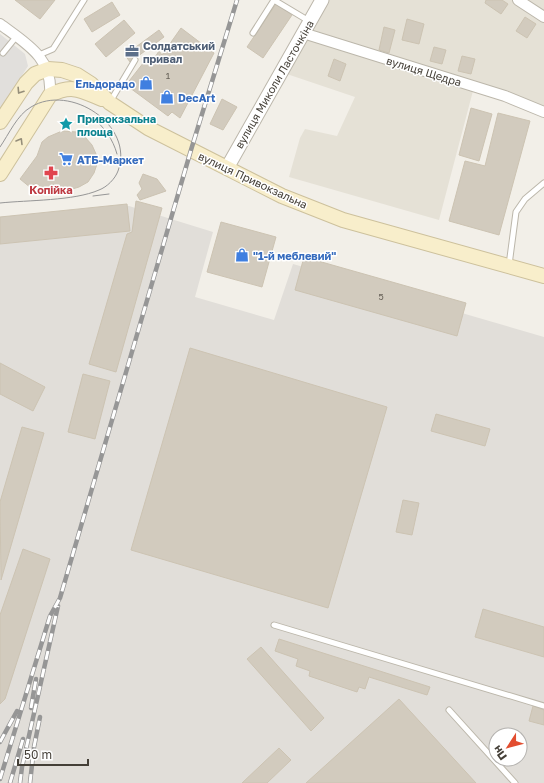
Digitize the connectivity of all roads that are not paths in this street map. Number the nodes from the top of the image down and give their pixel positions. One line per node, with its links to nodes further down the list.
1 (84, 0): 10 (lane)
2 (322, 0): 6 (street, вулиця Миколи Ласточкіна)
3 (518, 0): 4 (street)
4 (544, 17)
5 (0, 24): 8 (street)
6 (306, 27): 7 (lane); 15 (street, вулиця Щедра); 17 (street, вулиця Миколи Ласточкіна)
7 (253, 33)
8 (16, 37): 9 (lane); 10 (street)
9 (3, 53)
10 (39, 55): 12 (street)
11 (135, 60): 14 (lane)
12 (48, 69): 13 (street); 14 (main road, вулиця Привокзальна); 16 (main road, one-way to 16)
13 (50, 95): 14 (main road); 18 (main road, one-way to 13)
14 (110, 103): 17 (main road, вулиця Привокзальна)
15 (544, 112)
16 (0, 122)
17 (227, 168): 20 (main road, вулиця Привокзальна)
18 (0, 174)
19 (544, 183): 20 (lane)
20 (509, 266): 21 (main road, вулиця Привокзальна)
21 (544, 276)
22 (274, 626): 23 (lane)
23 (544, 706)
24 (449, 710): 25 (lane)
25 (516, 783)

